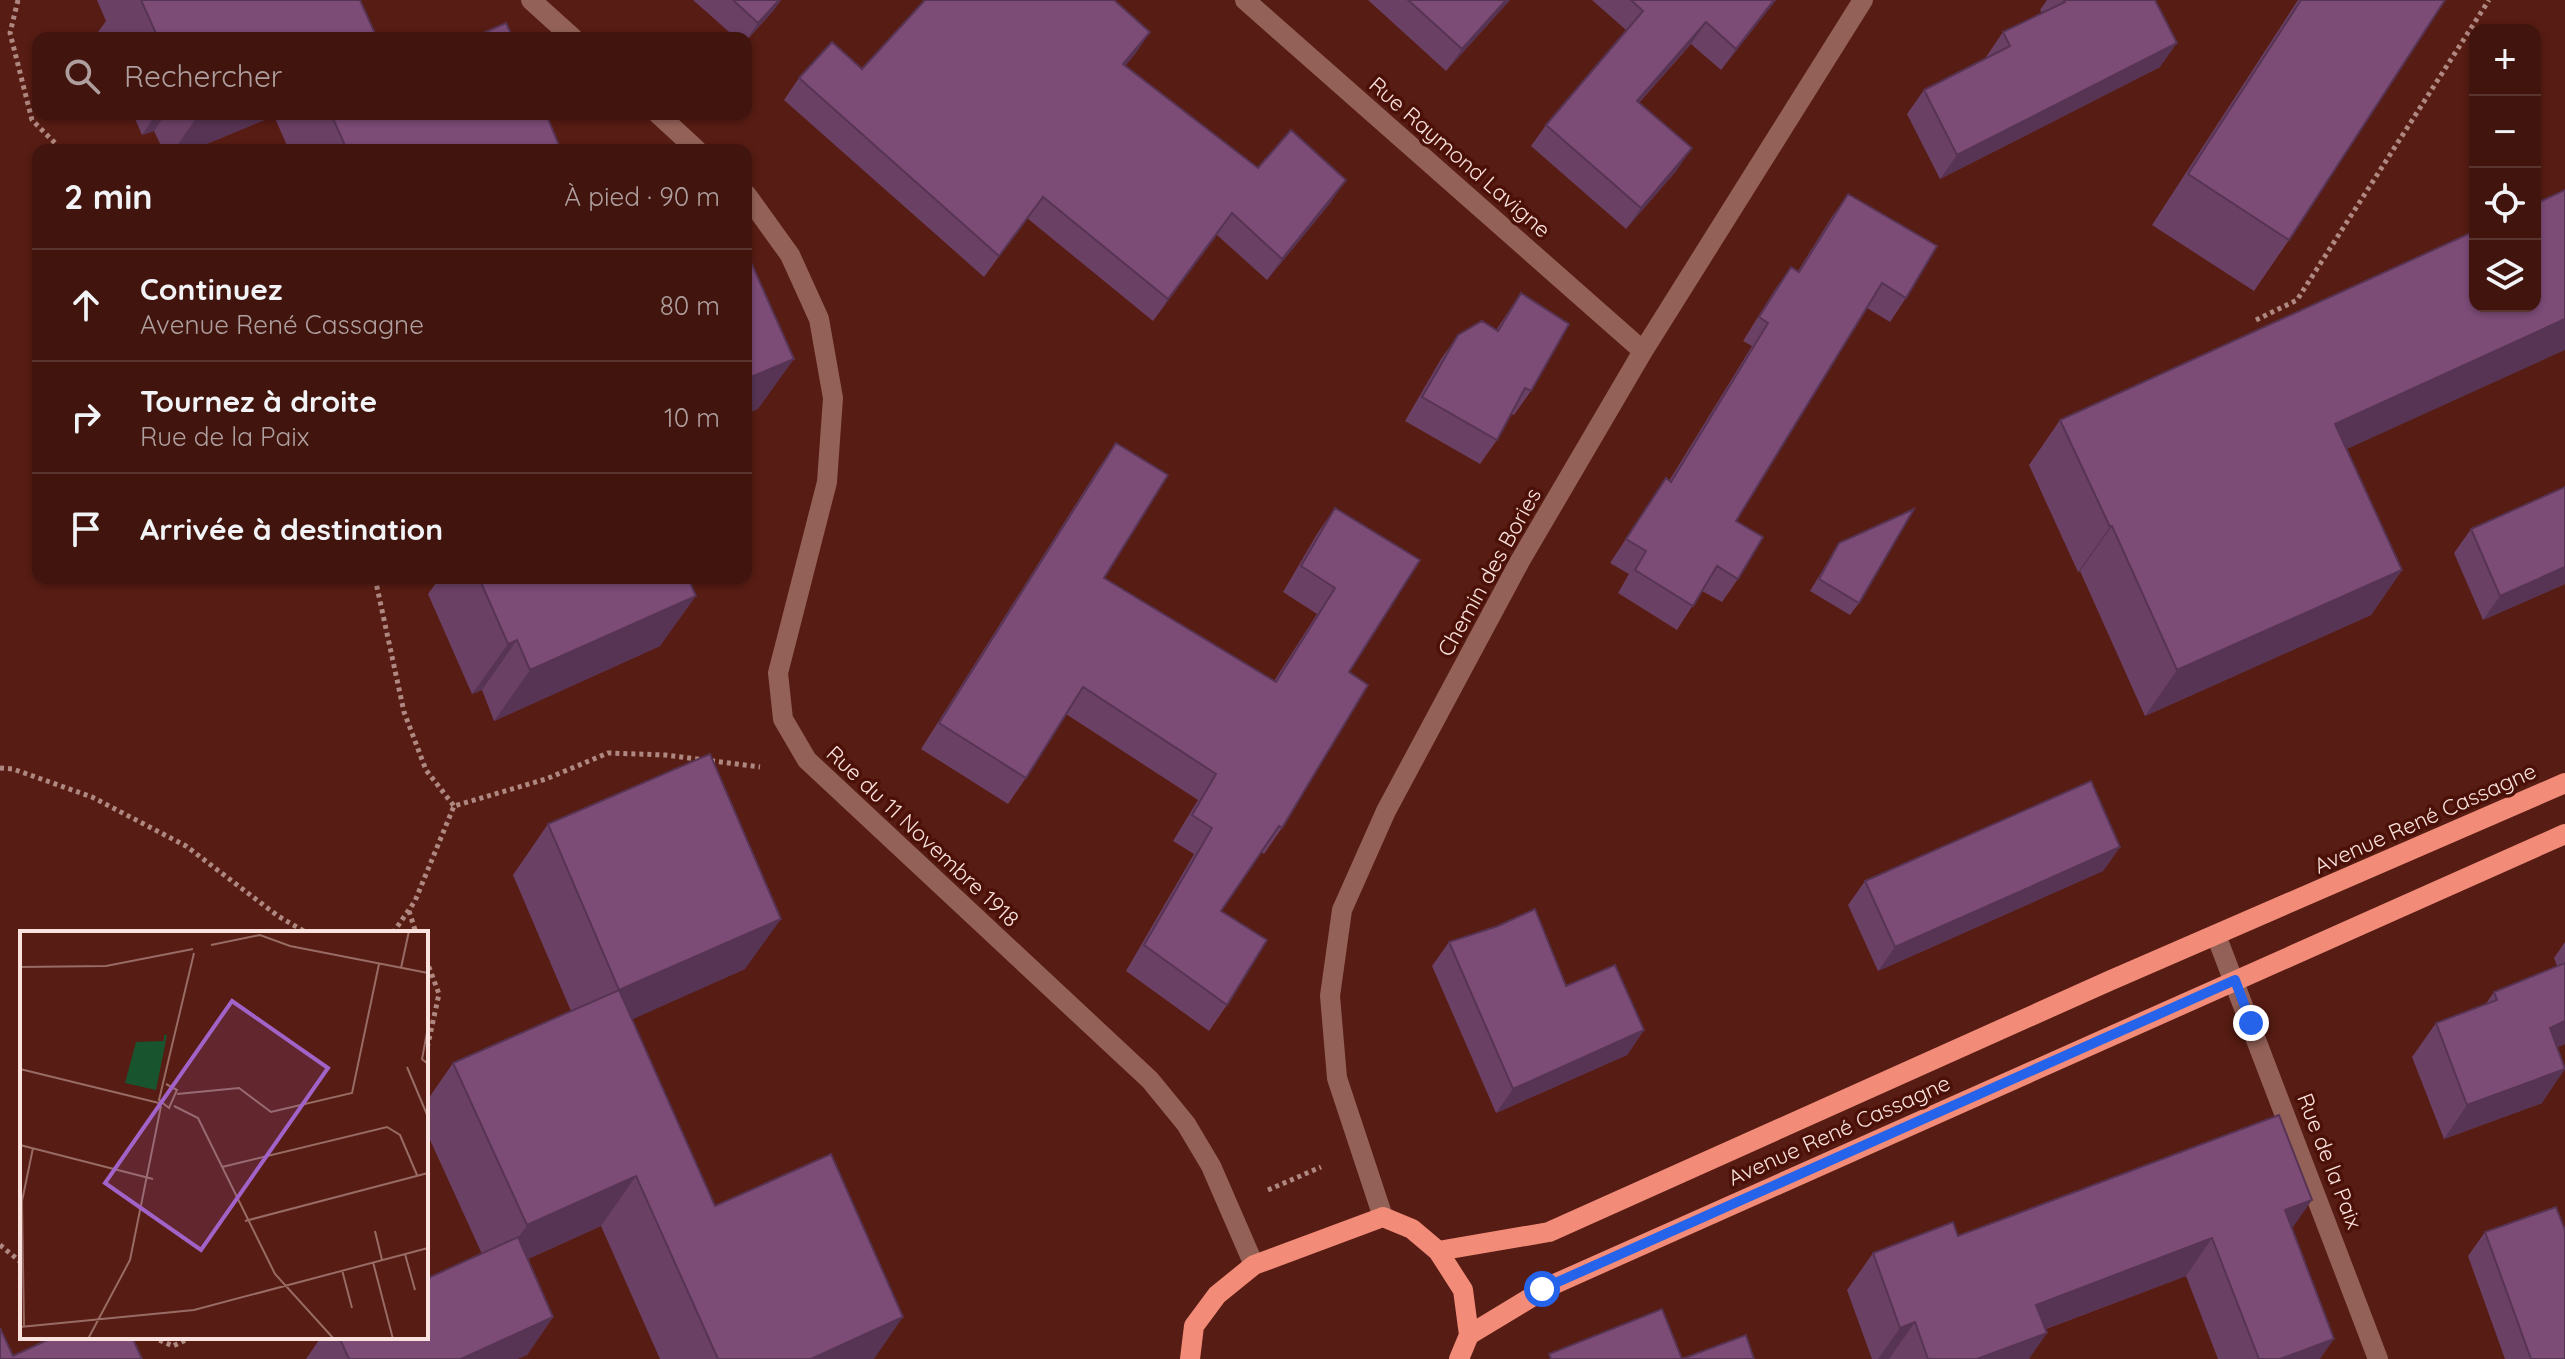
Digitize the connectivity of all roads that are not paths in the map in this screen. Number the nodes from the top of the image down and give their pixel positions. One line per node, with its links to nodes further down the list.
1 (531, 0): 4 (street)
2 (1245, 0): 8 (street, Rue Raymond Lavigne)
3 (1863, 0): 8 (street, Chemin des Bories)
4 (566, 32)
5 (664, 120): 6 (street)
6 (690, 144)
7 (752, 202): 15 (street, Rue du 11 Novembre 1918)
8 (1643, 351): 13 (street, Chemin des Bories)
9 (2565, 783): 11 (main road, Avenue René Cassagne)
10 (2565, 834): 12 (main road, Avenue René Cassagne)
11 (2216, 935): 12 (street); 14 (main road, Avenue René Cassagne)
12 (2235, 980): 16 (main road, Avenue René Cassagne); 19 (street, Rue de la Paix)
13 (1383, 1217): 14 (main road); 15 (main road)
14 (1438, 1251): 16 (main road)
15 (1254, 1265): 17 (main road)
16 (1469, 1335): 18 (main road)
17 (1190, 1359)
18 (1459, 1359)
19 (2378, 1359)

